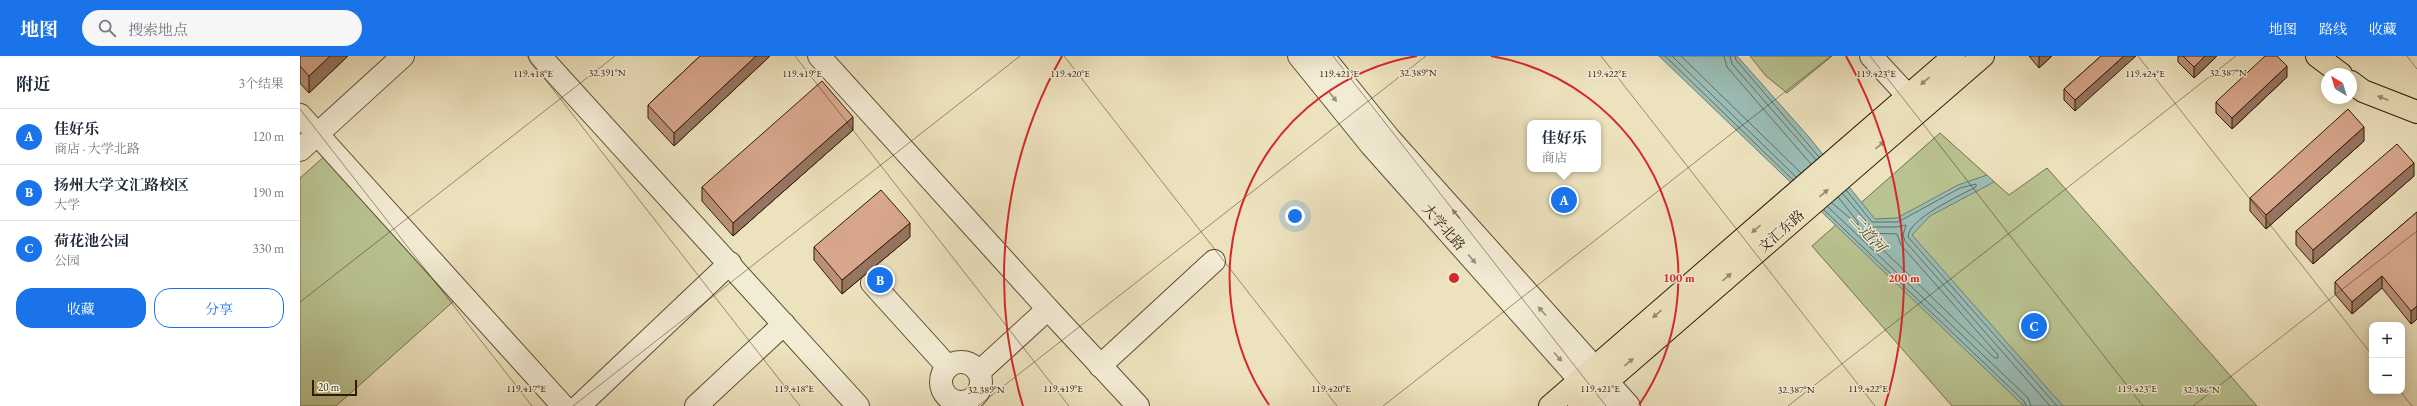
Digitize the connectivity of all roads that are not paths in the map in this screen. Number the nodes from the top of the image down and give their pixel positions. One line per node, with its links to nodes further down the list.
1 (403, 56): 15 (street)
2 (540, 56): 19 (street)
3 (819, 56): 21 (street)
4 (1299, 56): 26 (street, 大学北路, one-way to 26)
5 (1323, 56): 26 (street, 大学北路, one-way to 5)
6 (1871, 56): 12 (street)
7 (1954, 56): 12 (main road, 文汇东路, one-way to 12)
8 (1983, 56): 17 (main road, 文汇东路, one-way to 8)
9 (2317, 56): 10 (main road)
10 (2333, 68)
11 (2357, 86): 13 (main road, one-way to 11)
12 (1908, 96): 17 (main road, 文汇东路)
13 (2417, 112)
14 (300, 114): 15 (street)
15 (318, 134): 16 (street); 29 (street)
16 (300, 150)
17 (1844, 164): 26 (main road, 文汇东路)
18 (1214, 262): 23 (street)
19 (730, 263): 22 (street); 30 (street)
20 (872, 283): 24 (street)
21 (1048, 309): 23 (street); 25 (street)
22 (784, 324): 31 (street); 32 (street)
23 (1100, 366): 33 (street)
24 (948, 367): 25 (street); 27 (street)
25 (979, 372): 28 (street)
26 (1592, 389): 34 (main road, 文汇东路); 35 (street)
27 (944, 402): 28 (street)
28 (978, 402)
29 (563, 406)
30 (579, 406)
31 (696, 406)
32 (858, 406)
33 (1138, 406)
34 (1550, 406)
35 (1629, 406)

